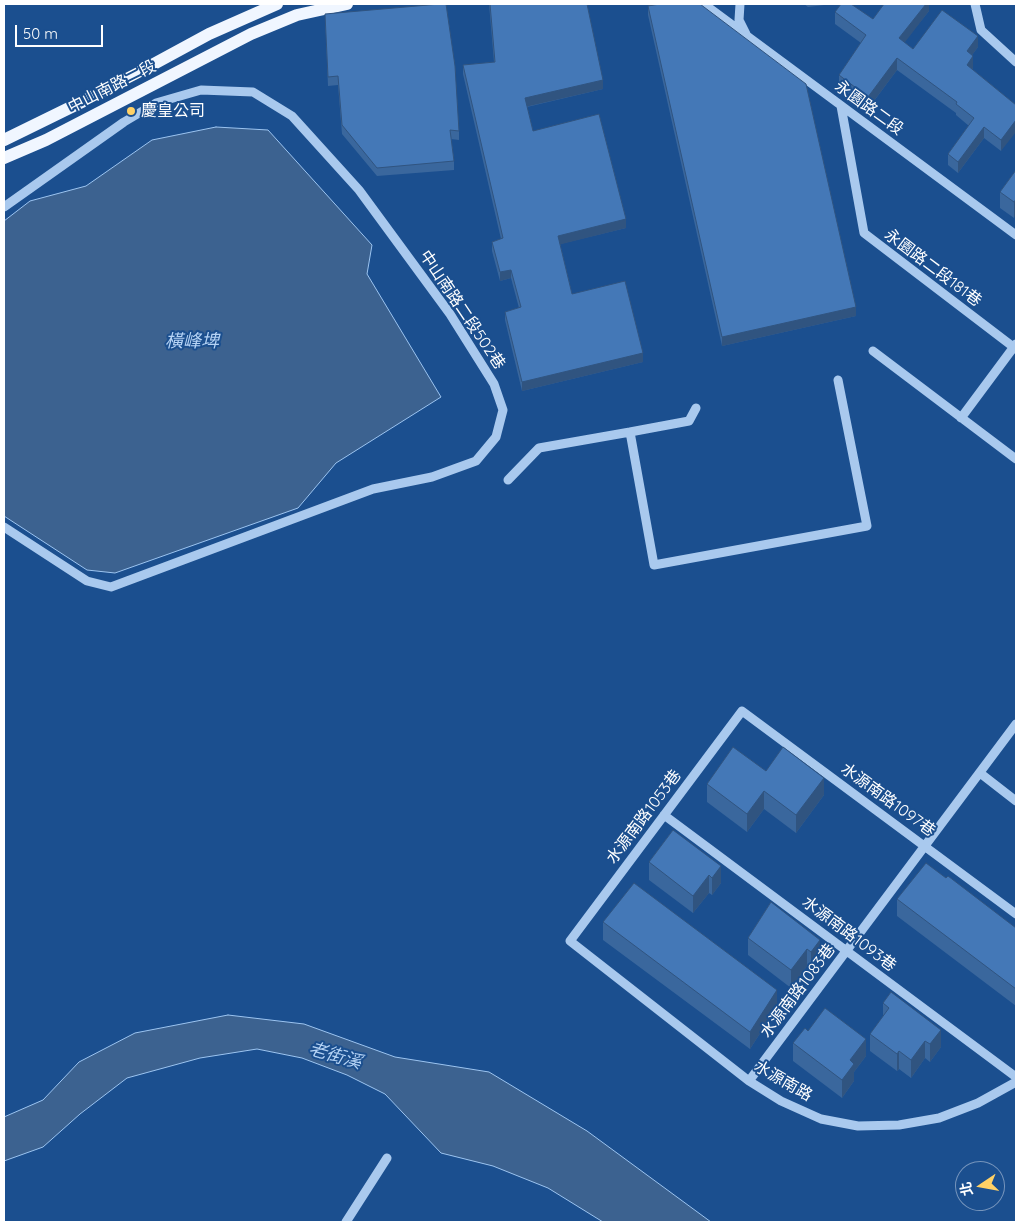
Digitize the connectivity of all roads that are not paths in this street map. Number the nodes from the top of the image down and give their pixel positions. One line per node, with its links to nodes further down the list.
1 (277, 4): 9 (main road, 中山南路二段)
2 (347, 4): 10 (main road, 中山南路二段)
3 (704, 4): 6 (street, 永園路二段)
4 (740, 4): 6 (street)
5 (975, 4): 7 (street)
6 (748, 36): 8 (street, 永園路二段)
7 (1016, 62)
8 (841, 106): 12 (street, 永園路二段); 13 (street, 永園路二段181巷)
9 (4, 140)
10 (4, 158)
11 (4, 207): 21 (street, 中山南路二段502巷)
12 (1016, 235)
13 (1015, 347): 17 (street)
14 (872, 351): 17 (street)
15 (838, 380): 18 (street)
16 (696, 408): 18 (street)
17 (961, 418): 19 (street)
18 (630, 432): 20 (street)
19 (1016, 459)
20 (508, 480)
21 (4, 527)
22 (742, 711): 26 (street, 水源南路1053巷); 27 (street, 水源南路1097巷)
23 (1016, 724): 24 (street, 水源南路1083巷)
24 (980, 773): 25 (street); 27 (street, 水源南路1083巷)
25 (1016, 801)
26 (664, 815): 29 (street, 水源南路1053巷); 30 (street, 水源南路1093巷)
27 (925, 846): 28 (street, 水源南路1097巷); 30 (street, 水源南路1083巷)
28 (1016, 914)
29 (570, 941): 32 (street, 水源南路)
30 (847, 951): 31 (street, 水源南路1093巷); 32 (street, 水源南路1083巷)
31 (1016, 1077)
32 (749, 1082): 33 (street, 水源南路)
33 (1016, 1082)
34 (387, 1158): 35 (street)
35 (346, 1222)

